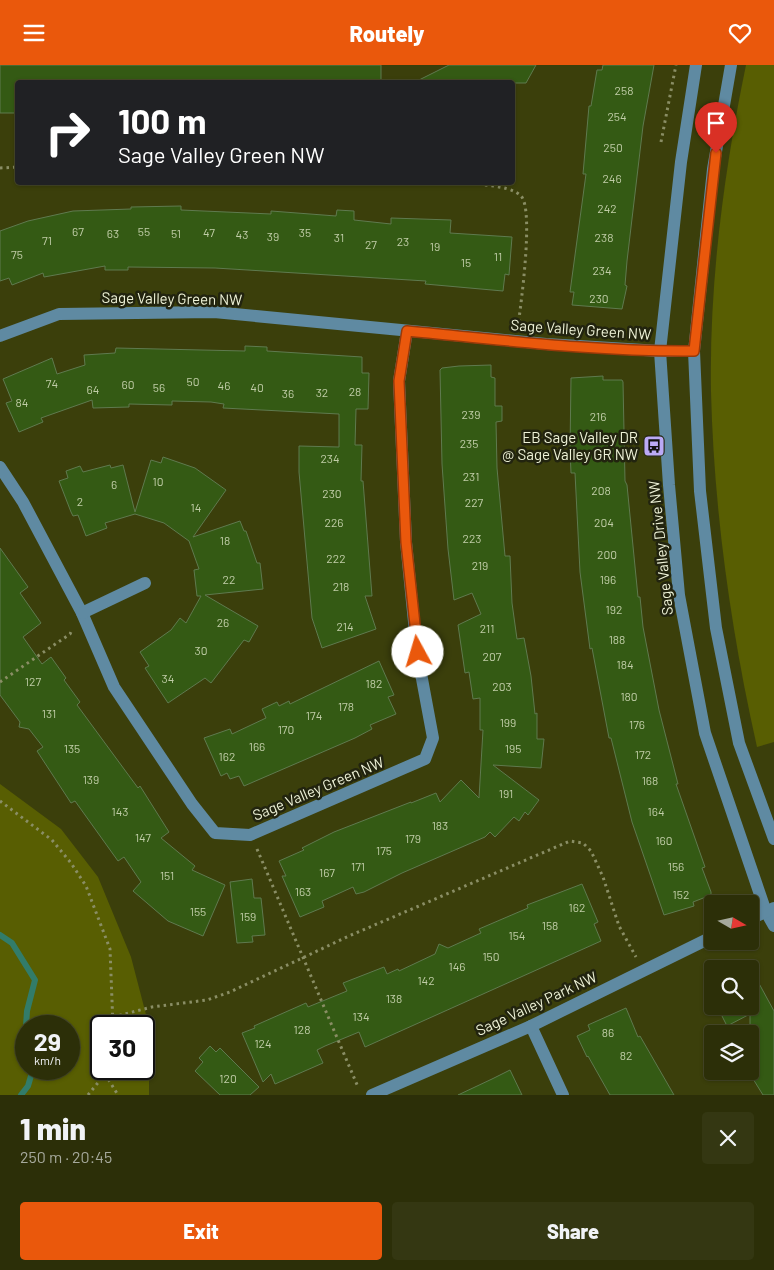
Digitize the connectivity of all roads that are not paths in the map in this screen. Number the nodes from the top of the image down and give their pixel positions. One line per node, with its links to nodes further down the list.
1 (696, 65): 5 (street, Sage Valley Drive NW)
2 (731, 65): 6 (street)
3 (407, 331): 4 (street, Sage Valley Green NW); 5 (street, Sage Valley Green NW); 9 (street, Sage Valley Green NW)
4 (0, 336)
5 (660, 351): 6 (street, Sage Valley Green NW); 11 (street, Sage Valley Drive NW)
6 (694, 351): 10 (street)
7 (0, 467): 9 (street, Sage Valley Green NW)
8 (145, 583): 9 (street)
9 (82, 613)
10 (774, 839)
11 (770, 910): 12 (street, Sage Valley Drive NW)
12 (774, 926)
13 (704, 941): 14 (street, Sage Valley Park NW)
14 (531, 1026): 15 (street, Sage Valley Park NW); 16 (street)
15 (372, 1095)
16 (563, 1095)

